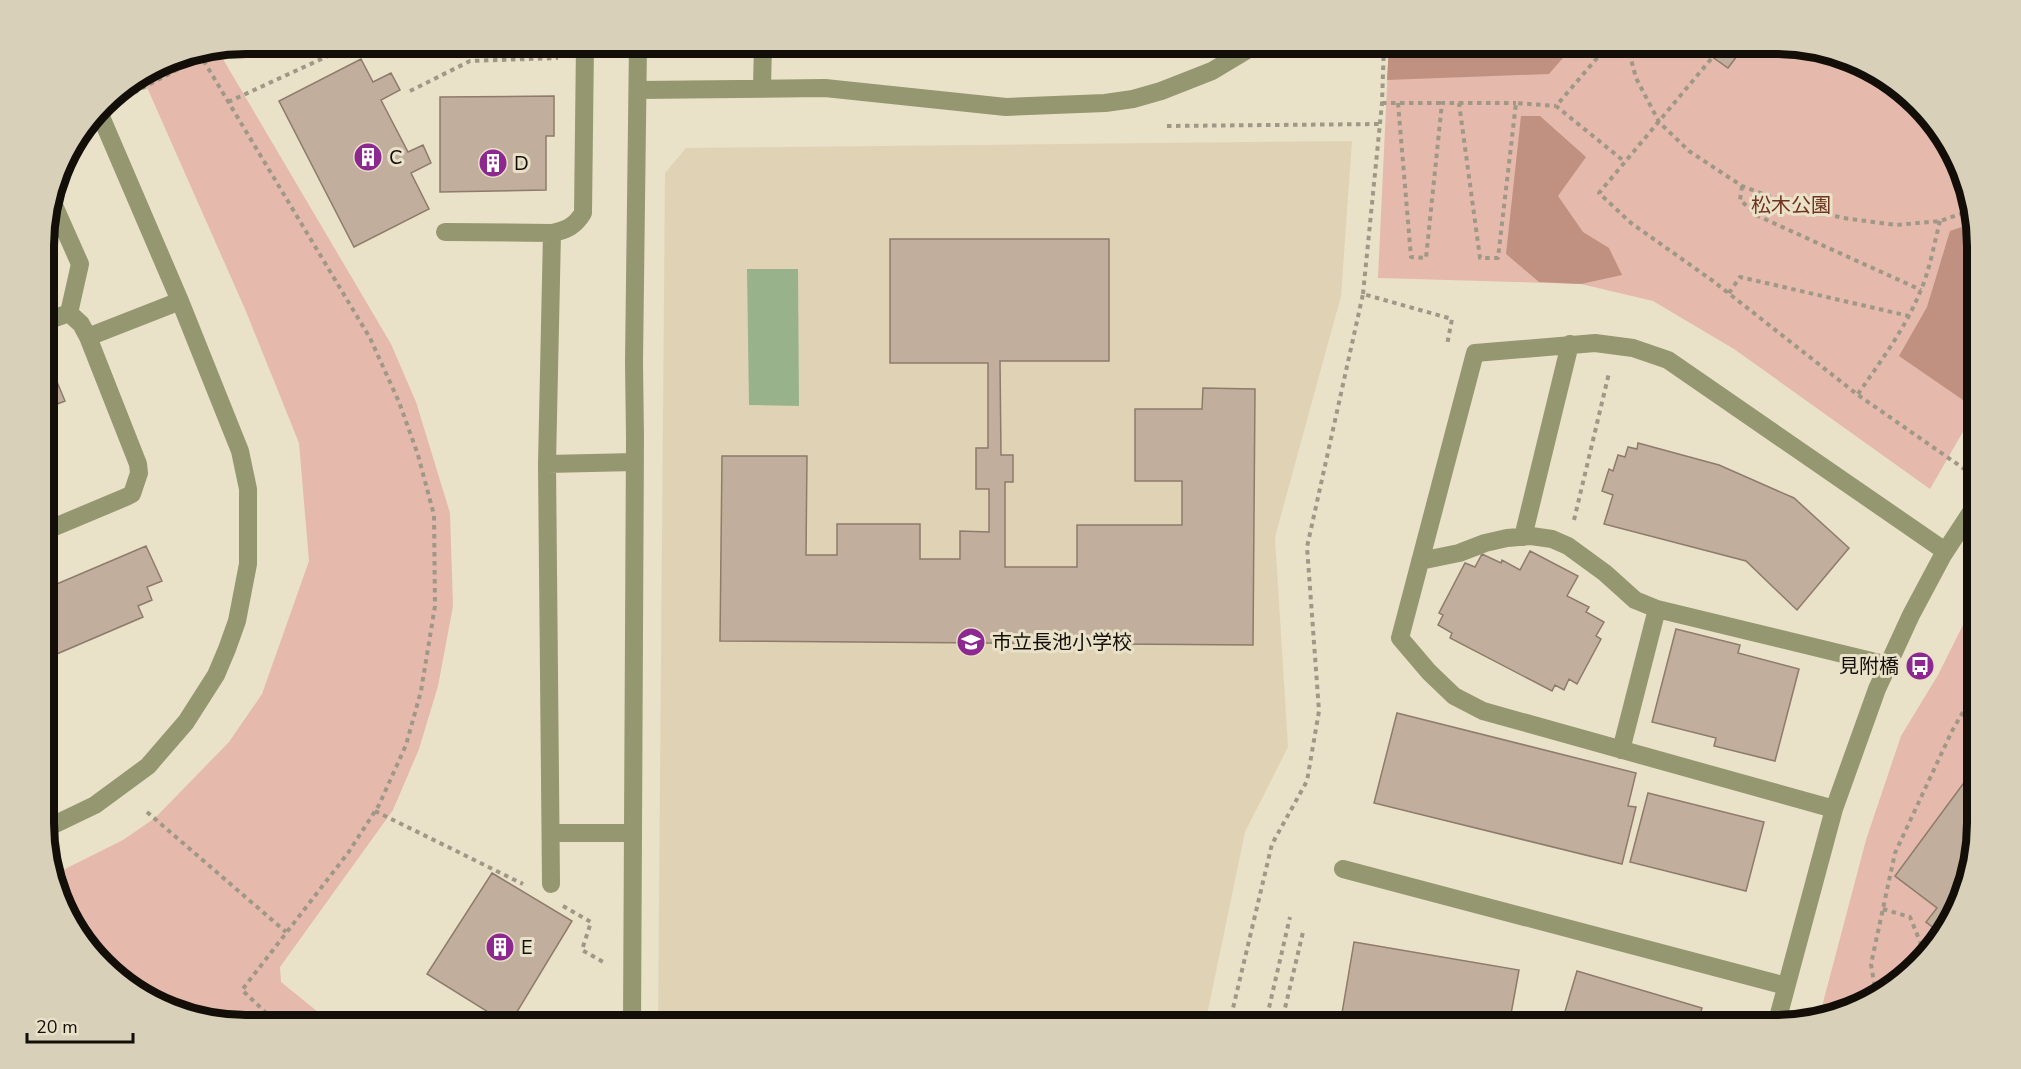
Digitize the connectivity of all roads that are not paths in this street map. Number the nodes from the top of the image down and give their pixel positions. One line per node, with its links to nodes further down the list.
1 (585, 54): 10 (street)
2 (638, 54): 6 (street)
3 (763, 54): 5 (street)
4 (1240, 54): 5 (street)
5 (762, 87): 6 (street)
6 (638, 90): 16 (street)
7 (102, 119): 11 (street)
8 (58, 213): 12 (street)
9 (445, 232): 10 (street)
10 (552, 234): 17 (street)
11 (180, 301): 14 (street); 27 (street)
12 (69, 312): 13 (street); 14 (street)
13 (54, 318)
14 (88, 337): 19 (street)
15 (1570, 344): 20 (street); 21 (street); 22 (street)
16 (635, 462): 17 (street); 29 (street)
17 (547, 464): 28 (street)
18 (1967, 518): 21 (street)
19 (54, 527)
20 (1523, 537): 22 (street); 23 (street)
21 (1945, 551): 24 (street)
22 (1420, 561): 25 (street)
23 (1657, 609): 24 (street); 25 (street)
24 (1888, 665): 26 (street)
25 (1621, 750): 26 (street)
26 (1834, 809): 32 (street)
27 (54, 825)
28 (551, 833): 29 (street); 31 (street)
29 (633, 833): 33 (street)
30 (1343, 869): 32 (street)
31 (551, 884)
32 (1786, 986): 34 (street)
33 (632, 1015)
34 (1779, 1015)

